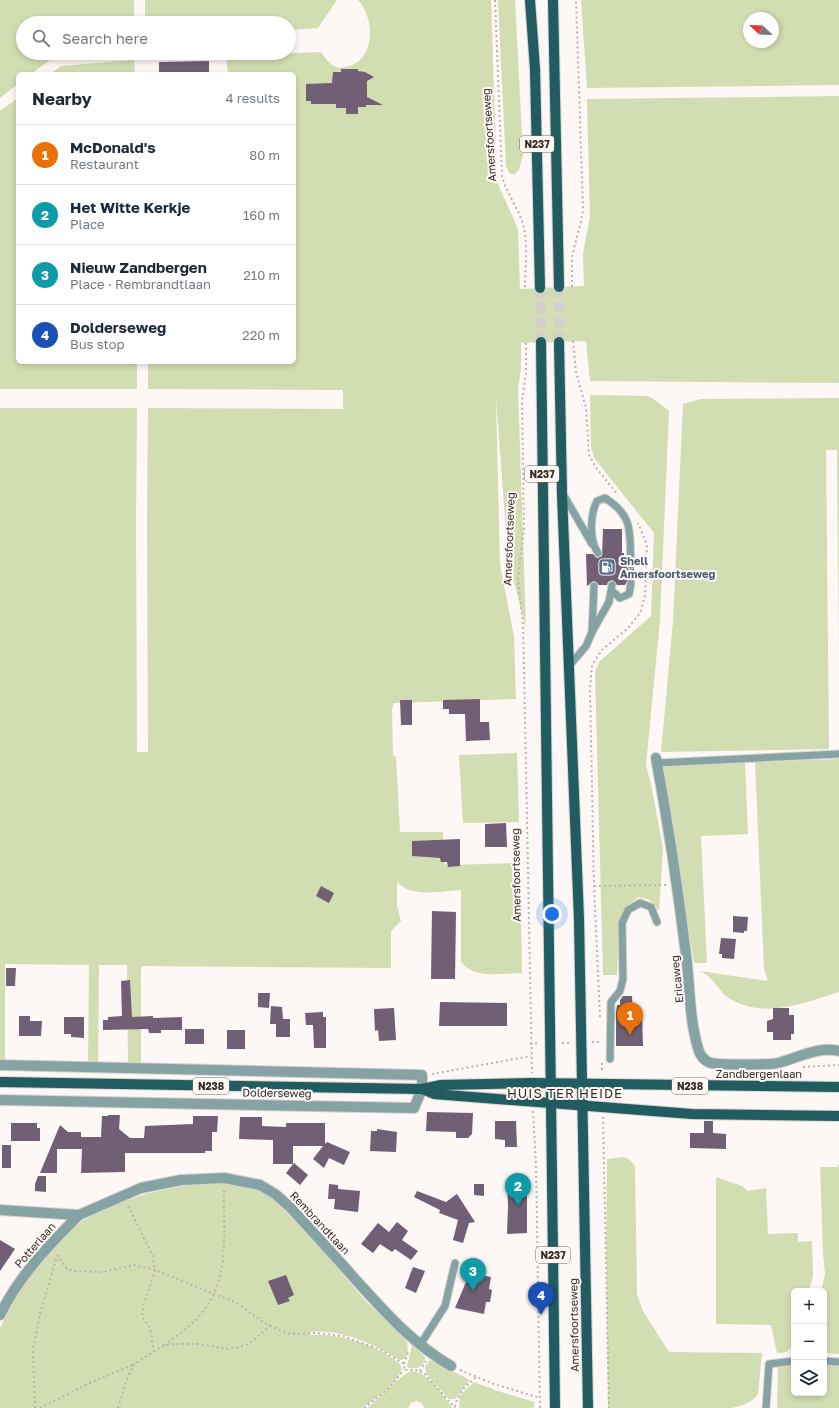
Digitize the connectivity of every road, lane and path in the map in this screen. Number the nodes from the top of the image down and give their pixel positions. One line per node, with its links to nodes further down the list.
1 (494, 0): 8 (path, Amersfoortseweg)
2 (530, 0): 6 (main road, N237)
3 (553, 0): 7 (main road, N237)
4 (576, 0): 5 (path)
5 (572, 287)
6 (540, 288)
7 (558, 288)
8 (525, 289)
9 (541, 342): 28 (main road, Amersfoortseweg / N237)
10 (559, 342): 13 (main road, Amersfoortseweg / N237)
11 (573, 342): 14 (path)
12 (526, 343): 30 (path, Amersfoortseweg)
13 (562, 494): 16 (lane, Amersfoortseweg); 20 (main road, Amersfoortseweg / N237)
14 (622, 500)
15 (635, 518): 24 (path)
16 (631, 564)
17 (631, 583): 19 (lane)
18 (594, 586): 19 (lane)
19 (592, 632): 20 (lane)
20 (569, 666): 29 (main road, Amersfoortseweg / N237)
21 (839, 754): 22 (lane)
22 (657, 760): 23 (street, Ericaweg)
23 (677, 885): 24 (path); 31 (street, Ericaweg)
24 (594, 886): 26 (path)
25 (657, 922): 34 (lane)
26 (600, 1019)
27 (601, 1034): 29 (path)
28 (551, 1043): 29 (path); 30 (path); 39 (main road, Amersfoortseweg / N237)
29 (582, 1043): 40 (main road, Amersfoortseweg / N237)
30 (530, 1044): 32 (path, Amersfoortseweg)
31 (839, 1051)
32 (531, 1056): 36 (path); 38 (path, Amersfoortseweg)
33 (601, 1058): 41 (path)
34 (610, 1059)
35 (0, 1065): 36 (street, Dolderseweg)
36 (422, 1075): 43 (street, Dolderseweg)
37 (0, 1082): 43 (main road, Dolderseweg / N238)
38 (532, 1083): 39 (main road, Dolderseweg / N238); 43 (main road, Dolderseweg / N238)
39 (551, 1084): 40 (main road, N238); 46 (main road, Amersfoortseweg / N237)
40 (582, 1084): 41 (main road, Zandbergenlaan / N238); 47 (main road, Amersfoortseweg / N237)
41 (602, 1085): 42 (main road, Zandbergenlaan / N238)
42 (839, 1087)
43 (422, 1089): 44 (street, Dolderseweg); 45 (main road, Dolderseweg / N238)
44 (0, 1100)
45 (533, 1101): 46 (main road, Dolderseweg / N238); 73 (path)
46 (552, 1103): 47 (main road, N238); 80 (main road, Amersfoortseweg / N237)
47 (583, 1106): 48 (main road, N238); 81 (main road, Amersfoortseweg / N237)
48 (602, 1107): 49 (main road, N238); 82 (path)
49 (839, 1116)
50 (224, 1178): 51 (street, Rembrandtlaan); 58 (path); 61 (street, Rembrandtlaan)
51 (123, 1196): 53 (street, Rembrandtlaan); 57 (path)
52 (0, 1210): 53 (street, Rembrandtlaan)
53 (79, 1215): 54 (street, Potterlaan)
54 (54, 1240): 55 (path); 59 (street, Potterlaan)
55 (57, 1255): 57 (path); 74 (path)
56 (455, 1263): 62 (lane)
57 (155, 1270): 58 (path); 64 (path)
58 (213, 1294): 60 (path); 63 (path)
59 (0, 1316)
60 (271, 1325): 63 (path); 69 (path)
61 (411, 1338): 62 (street, Rembrandtlaan); 69 (path)
62 (420, 1345): 70 (street, Rembrandtlaan)
63 (163, 1346): 64 (path)
64 (154, 1352): 68 (path)
65 (791, 1361): 83 (lane)
66 (827, 1361): 67 (lane)
67 (839, 1362)
68 (134, 1364): 75 (path); 76 (path)
69 (404, 1364): 71 (path)
70 (451, 1366): 72 (path)
71 (404, 1370): 77 (path); 78 (path)
72 (477, 1377): 73 (path); 78 (path)
73 (540, 1398): 79 (path)
74 (35, 1408)
75 (40, 1408)
76 (118, 1408)
77 (364, 1408)
78 (455, 1408)
79 (540, 1408)
80 (555, 1408)
81 (588, 1408)
82 (609, 1408)
83 (766, 1408)

